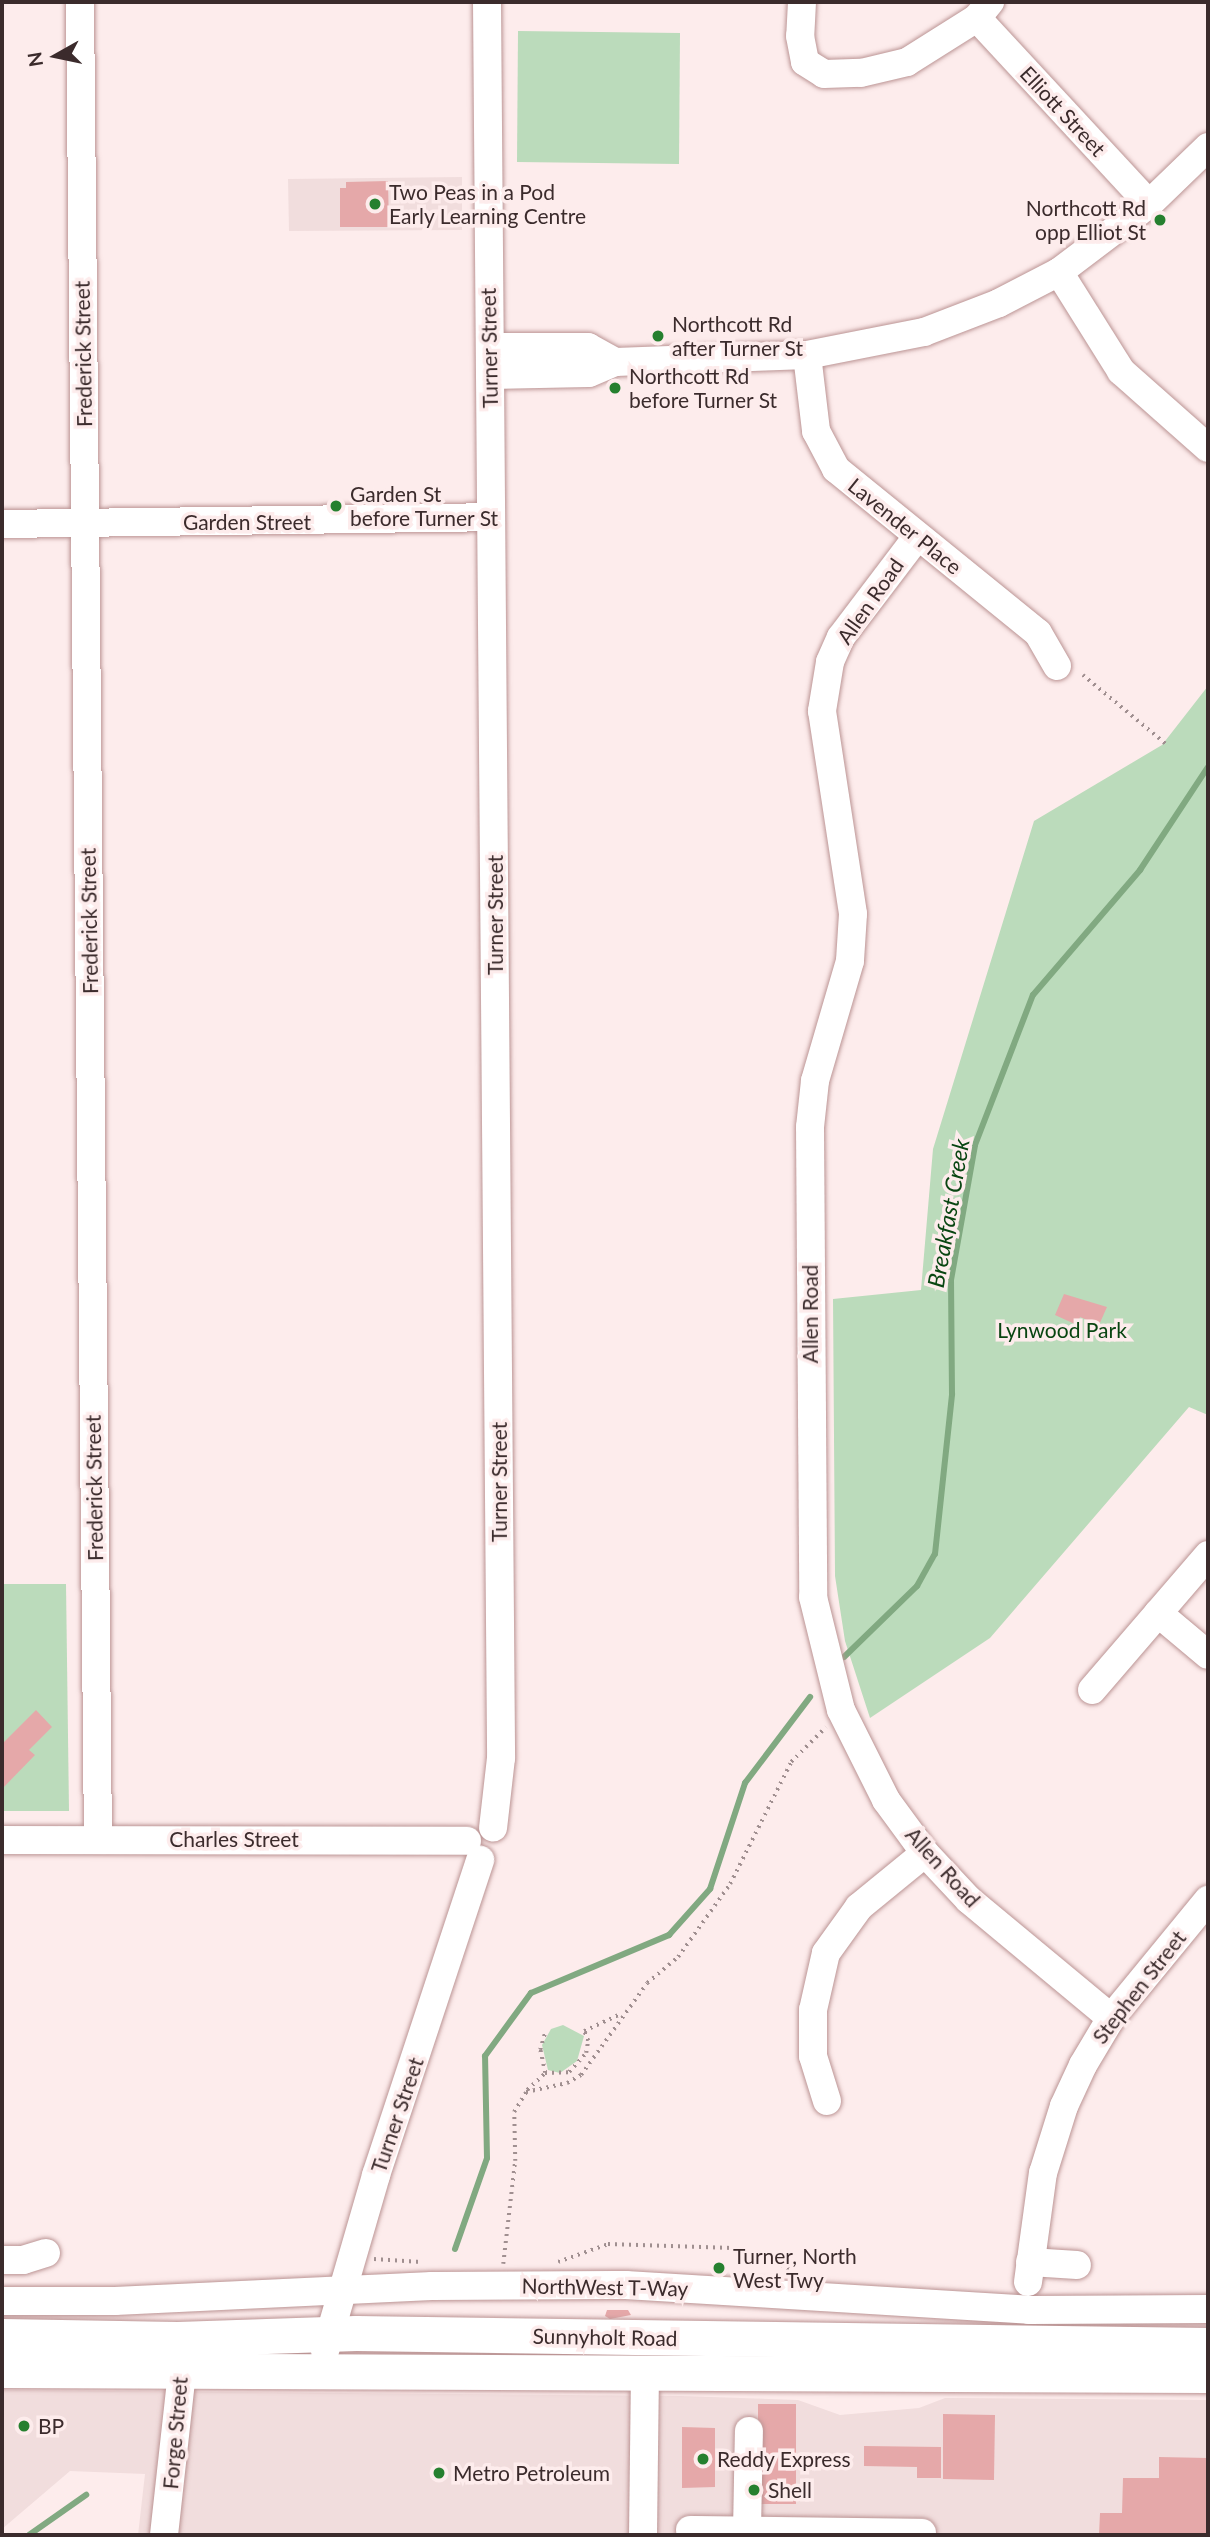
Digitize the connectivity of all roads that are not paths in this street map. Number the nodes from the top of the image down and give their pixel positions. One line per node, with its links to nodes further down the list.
1 (80, 2): 14 (street, Frederick Street)
2 (487, 2): 8 (street, Turner Street)
3 (802, 2): 4 (street)
4 (983, 10): 6 (street, Elliott Street)
5 (1208, 147): 6 (street)
6 (1149, 204): 7 (street)
7 (1059, 272): 9 (street); 12 (street)
8 (490, 347): 10 (street); 11 (street, Turner Street)
9 (807, 355): 10 (street); 16 (street, Lavender Place)
10 (615, 362): 11 (street)
11 (490, 375): 13 (street, Turner Street)
12 (1208, 448)
13 (491, 517): 14 (street, Garden Street); 24 (street, Turner Street)
14 (85, 523): 15 (street, Garden Street); 23 (street, Frederick Street)
15 (2, 524)
16 (917, 537): 17 (street, Lavender Place); 25 (street, Allen Road)
17 (1070, 670)
18 (1208, 1555): 19 (street)
19 (1158, 1613): 20 (street); 21 (street)
20 (1208, 1655)
21 (1092, 1690)
22 (2, 1840): 23 (street, Charles Street)
23 (97, 1840): 24 (street, Charles Street)
24 (473, 1851): 32 (street, Turner Street)
25 (925, 1853): 27 (street, Allen Road); 28 (street)
26 (1208, 1900): 27 (street, Stephen Street)
27 (1111, 2018): 31 (street, Stephen Street)
28 (827, 2101)
29 (46, 2253): 30 (street)
30 (2, 2260)
31 (1077, 2265)
32 (343, 2292): 33 (street, NorthWest T-Way); 34 (street, NorthWest T-Way); 35 (street, Turner Street)
33 (2, 2301)
34 (1208, 2309)
35 (329, 2333): 37 (main road, Sunnyholt Road); 38 (main road, Sunnyholt Road); 41 (street, Turner Street)
36 (2, 2336): 37 (main road, Sunnyholt Road)
37 (112, 2338): 40 (street, Forge Street)
38 (1208, 2345)
39 (2, 2370): 40 (main road, Sunnyholt Road)
40 (182, 2371): 41 (main road, Sunnyholt Road); 48 (street, Forge Street)
41 (321, 2371): 42 (main road, Sunnyholt Road)
42 (645, 2375): 43 (main road, Sunnyholt Road); 49 (street)
43 (1208, 2375)
44 (749, 2431): 46 (street)
45 (690, 2530): 46 (street)
46 (747, 2531): 47 (street)
47 (922, 2533)
48 (164, 2535)
49 (643, 2535)

